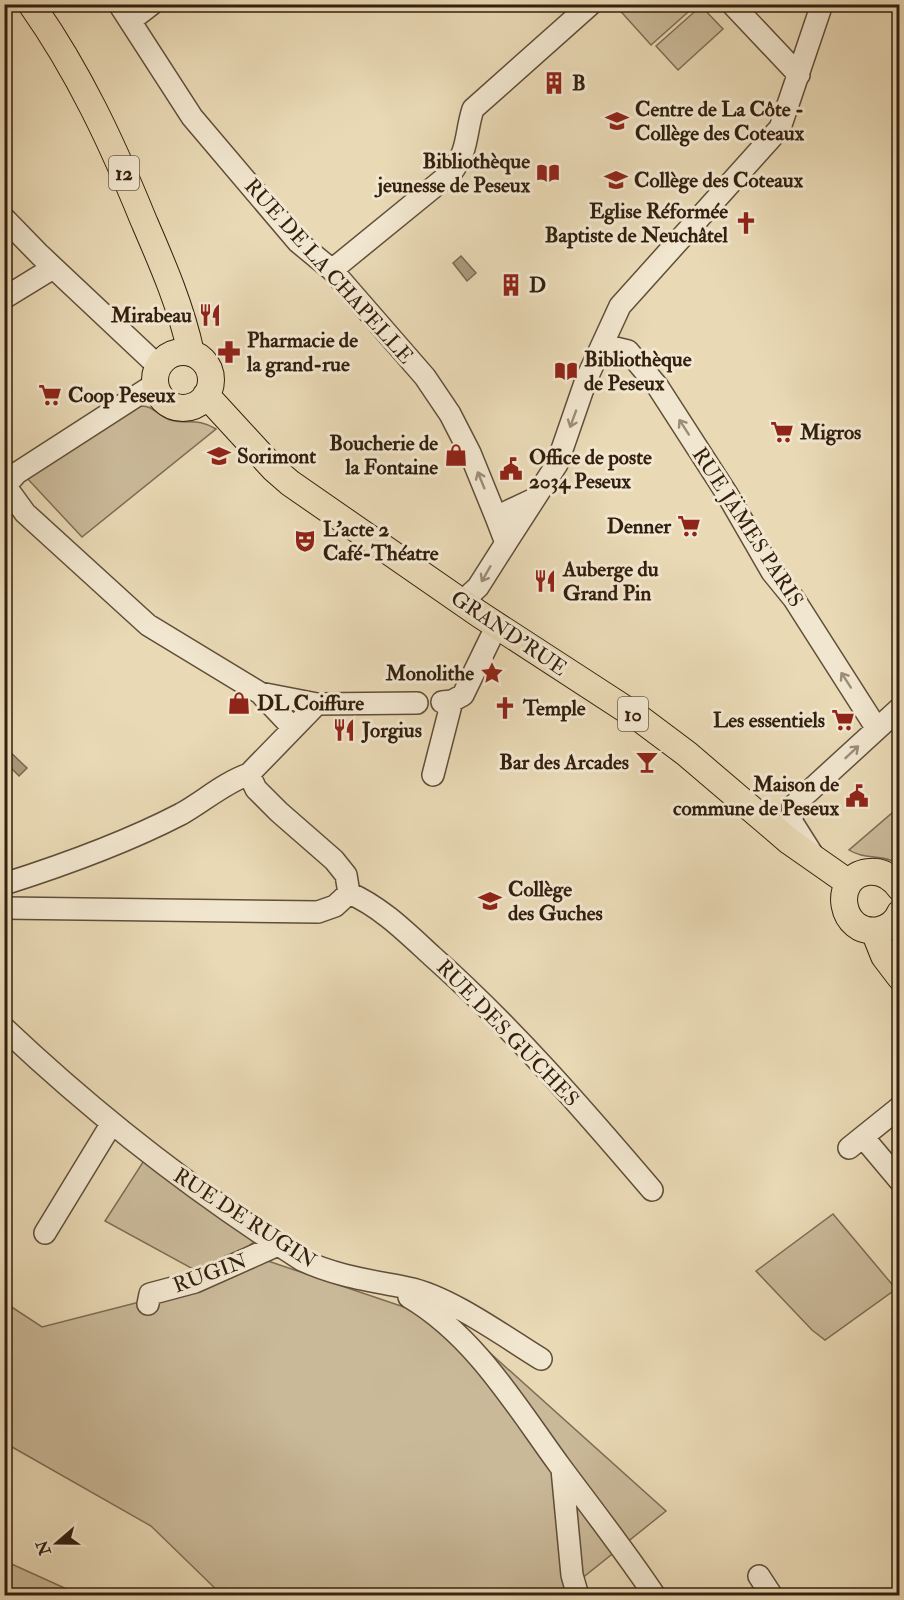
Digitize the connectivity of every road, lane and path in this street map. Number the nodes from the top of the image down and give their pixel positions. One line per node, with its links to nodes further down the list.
1 (31, 4): 13 (main road, 12)
2 (152, 4): 6 (street)
3 (591, 4): 10 (street)
4 (732, 4): 7 (street)
5 (822, 4): 7 (street)
6 (125, 13): 10 (street, RUE DE LA CHAPELLE)
7 (799, 75): 12 (street)
8 (4, 218): 9 (street)
9 (53, 268): 11 (street); 14 (street)
10 (332, 270): 18 (street, RUE DE LA CHAPELLE, one-way to 10)
11 (4, 298)
12 (603, 345): 17 (street, one-way to 17); 27 (street, RUE JÄMES PARIS, one-way to 12)
13 (190, 353): 14 (main road); 15 (main road)
14 (156, 375): 15 (main road); 16 (street)
15 (206, 395): 20 (main road, GRAND'RUE / 10)
16 (5, 485): 22 (street)
17 (532, 500): 18 (street); 19 (street)
18 (496, 517): 19 (street, RUE DE LA CHAPELLE)
19 (506, 543): 20 (street, one-way to 20)
20 (462, 602): 21 (main road, GRAND'RUE / 10)
21 (496, 625): 29 (street); 30 (main road, GRAND'RUE / 10)
22 (260, 693): 24 (street); 26 (street)
23 (417, 703): 24 (street)
24 (317, 704): 26 (street)
25 (900, 708): 27 (street)
26 (292, 727): 28 (street)
27 (877, 729): 30 (street, one-way to 27)
28 (249, 774): 32 (street); 34 (street)
29 (433, 775)
30 (817, 860): 31 (main road, GRAND'RUE / 10)
31 (849, 883): 33 (main road); 37 (main road)
32 (4, 884)
33 (900, 888)
34 (349, 892): 35 (street); 43 (street, RUE DES GUCHES)
35 (4, 908)
36 (900, 913): 37 (main road)
37 (874, 931): 38 (main road)
38 (900, 977)
39 (4, 1028): 41 (street, RUE DE RUGIN)
40 (900, 1107): 42 (street)
41 (112, 1123): 44 (street); 45 (street, RUE DE RUGIN)
42 (900, 1181)
43 (652, 1190)
44 (45, 1233)
45 (278, 1245): 46 (street, RUE DE RUGIN); 47 (street, RUGIN)
46 (392, 1287): 48 (street, RUE DE RUGIN); 49 (street, RUE DE RUGIN)
47 (148, 1304)
48 (541, 1359)
49 (562, 1468): 51 (street); 52 (street, RUE DE RUGIN)
50 (759, 1576): 53 (street)
51 (578, 1596)
52 (655, 1596)
53 (772, 1596)

